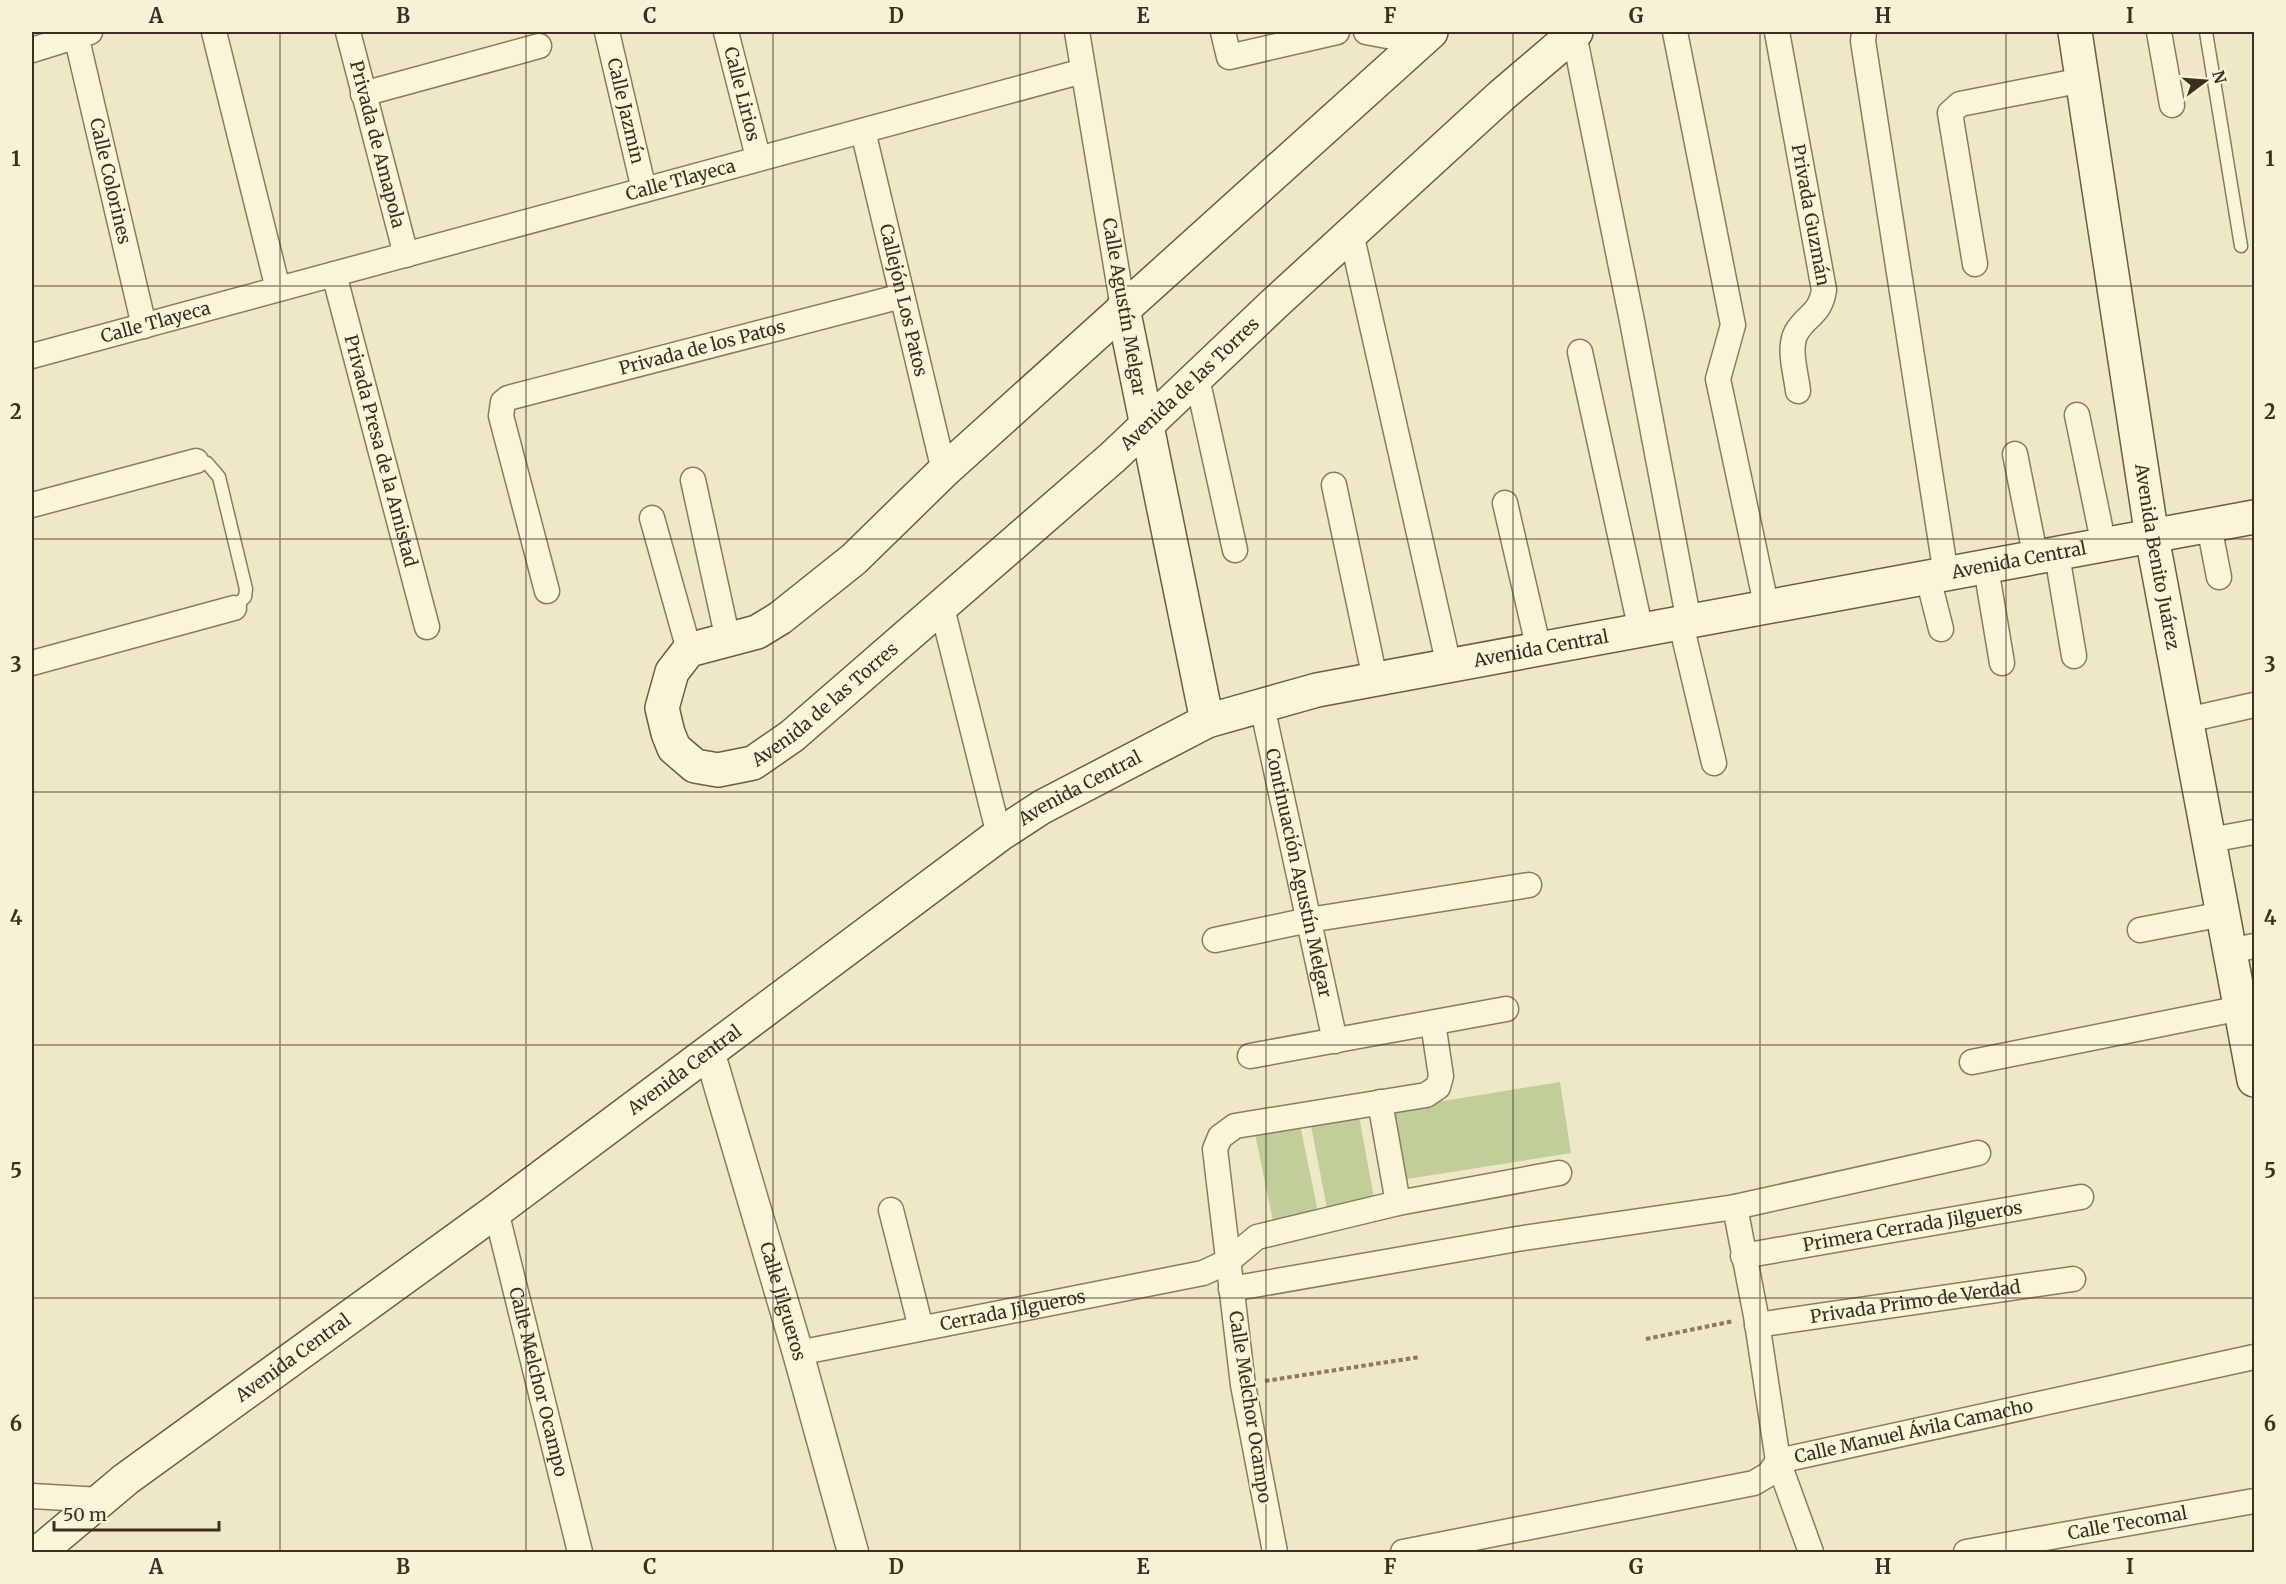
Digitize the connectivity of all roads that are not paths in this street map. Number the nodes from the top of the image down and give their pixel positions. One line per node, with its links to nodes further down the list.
1 (214, 32): 32 (street)
2 (348, 32): 22 (street, Privada de Amapola)
3 (607, 32): 26 (street, Calle Jazmín)
4 (726, 32): 25 (street, Calle Lirios)
5 (1077, 32): 20 (street, Calle Agustín Melgar)
6 (1223, 32): 7 (street)
7 (1337, 32)
8 (1366, 32): 17 (street)
9 (1675, 32): 62 (street)
10 (1777, 32): 39 (street, Privada Guzmán)
11 (1864, 32): 57 (street)
12 (2075, 32): 21 (main road, Avenida Benito Juárez)
13 (2158, 32): 23 (street)
14 (2206, 32): 28 (lane)
15 (83, 33): 19 (street); 35 (street, Calle Colorines)
16 (1575, 33): 27 (main road, Avenida de las Torres); 63 (street)
17 (1425, 37): 34 (main road)
18 (539, 46): 22 (street)
19 (32, 50)
20 (1083, 71): 24 (street, Calle Tlayeca); 34 (street, Calle Agustín Melgar)
21 (2083, 80): 30 (street); 52 (main road, Avenida Benito Juárez)
22 (363, 94): 29 (street, Privada de Amapola)
23 (2172, 105)
24 (863, 131): 25 (street, Calle Tlayeca); 33 (street, Callejón Los Patos)
25 (758, 158): 26 (street, Calle Tlayeca)
26 (644, 190): 29 (street, Calle Tlayeca)
27 (1351, 233): 38 (main road, Avenida de las Torres); 73 (street)
28 (2241, 246)
29 (406, 255): 31 (street, Calle Tlayeca)
30 (1975, 264)
31 (334, 274): 32 (street, Calle Tlayeca); 64 (street, Privada Presa de la Amistad)
32 (278, 289): 35 (street, Calle Tlayeca)
33 (902, 296): 44 (street, Callejón Los Patos); 59 (street, Privada de los Patos)
34 (1123, 308): 41 (main road, Calle Agustín Melgar); 44 (main road)
35 (144, 326): 37 (street, Calle Tlayeca)
36 (1580, 352): 66 (street)
37 (32, 356)
38 (1197, 378): 41 (main road, Avenida de las Torres); 54 (street)
39 (1798, 391)
40 (2077, 415): 53 (street)
41 (1146, 426): 61 (main road, Avenida de las Torres); 78 (main road, Calle Agustín Melgar)
42 (2015, 454): 55 (street)
43 (196, 461): 48 (street); 60 (lane)
44 (944, 471): 67 (main road)
45 (693, 480): 67 (street)
46 (1334, 485): 74 (street)
47 (1505, 502): 69 (street)
48 (32, 505)
49 (2254, 517): 51 (main road, Avenida Central)
50 (652, 518): 68 (street)
51 (2210, 526): 52 (main road, Avenida Central); 58 (street)
52 (2152, 537): 53 (main road, Avenida Central); 77 (main road, Avenida Benito Juárez)
53 (2104, 546): 55 (main road, Avenida Central)
54 (1235, 550)
55 (2046, 557): 56 (main road, Avenida Central); 70 (street)
56 (1986, 568): 57 (main road, Avenida Central); 72 (street)
57 (1937, 577): 62 (main road, Avenida Central); 65 (street)
58 (2219, 577)
59 (547, 591)
60 (234, 608): 71 (street)
61 (942, 608): 68 (main road, Avenida de las Torres); 81 (street)
62 (1767, 609): 63 (main road, Avenida Central)
63 (1685, 623): 66 (main road, Avenida Central); 79 (street)
64 (427, 627)
65 (1941, 629)
66 (1641, 631): 69 (main road, Avenida Central)
67 (728, 640): 68 (main road)
68 (689, 650)
69 (1539, 650): 73 (main road, Avenida Central)
70 (2073, 656)
71 (32, 663)
72 (2002, 663)
73 (1449, 666): 74 (main road, Avenida Central)
74 (1375, 680): 76 (main road, Avenida Central)
75 (2254, 705): 77 (street)
76 (1262, 706): 78 (main road, Avenida Central); 85 (street, Continuación Agustín Melgar)
77 (2187, 720): 82 (main road, Avenida Benito Juárez)
78 (1207, 721): 81 (main road, Avenida Central)
79 (1714, 763)
80 (2254, 832): 82 (street)
81 (999, 835): 93 (main road, Avenida Central)
82 (2210, 840): 84 (main road, Avenida Benito Juárez)
83 (1529, 885): 85 (street)
84 (2223, 914): 86 (street); 88 (main road, Avenida Benito Juárez)
85 (1309, 920): 87 (street); 92 (street, Continuación Agustín Melgar)
86 (2140, 930)
87 (1215, 940)
88 (2242, 948): 89 (main road, Avenida Benito Juárez)
89 (2241, 1008): 95 (street); 96 (main road, Avenida Benito Juárez)
90 (1506, 1009): 91 (street)
91 (1433, 1023): 92 (street); 97 (street, Calle Melchor Ocampo)
92 (1335, 1041): 94 (street)
93 (709, 1052): 104 (main road, Avenida Central); 111 (street, Calle Jilgueros)
94 (1250, 1056)
95 (1972, 1062)
96 (2254, 1080)
97 (1380, 1102): 101 (street); 106 (street, Calle Melchor Ocampo)
98 (1978, 1152): 102 (street)
99 (1559, 1173): 101 (street, Cerrada Jilgueros)
100 (2081, 1197): 105 (street, Primera Cerrada Jilgueros)
101 (1398, 1203): 106 (street, Cerrada Jilgueros)
102 (1735, 1207): 105 (street); 108 (street)
103 (891, 1210): 110 (street)
104 (496, 1211): 115 (main road, Avenida Central); 118 (street, Calle Melchor Ocampo)
105 (1743, 1256): 109 (street)
106 (1227, 1262): 108 (street, Calle Melchor Ocampo); 110 (street, Cerrada Jilgueros)
107 (2073, 1279): 109 (street, Privada Primo de Verdad)
108 (1231, 1289): 120 (street, Calle Melchor Ocampo)
109 (1756, 1321): 113 (street)
110 (921, 1328): 111 (street, Cerrada Jilgueros)
111 (798, 1353): 119 (street, Calle Jilgueros)
112 (2254, 1357): 113 (street, Calle Manuel Ávila Camacho)
113 (1778, 1461): 121 (street, Calle Manuel Ávila Camacho); 122 (street)
114 (32, 1496): 115 (street)
115 (101, 1500): 117 (main road, Avenida Central)
116 (2254, 1501): 123 (street, Calle Tecomal)
117 (39, 1552)
118 (580, 1552)
119 (853, 1552)
120 (1275, 1552)
121 (1403, 1552)
122 (1811, 1552)
123 (1966, 1552)

